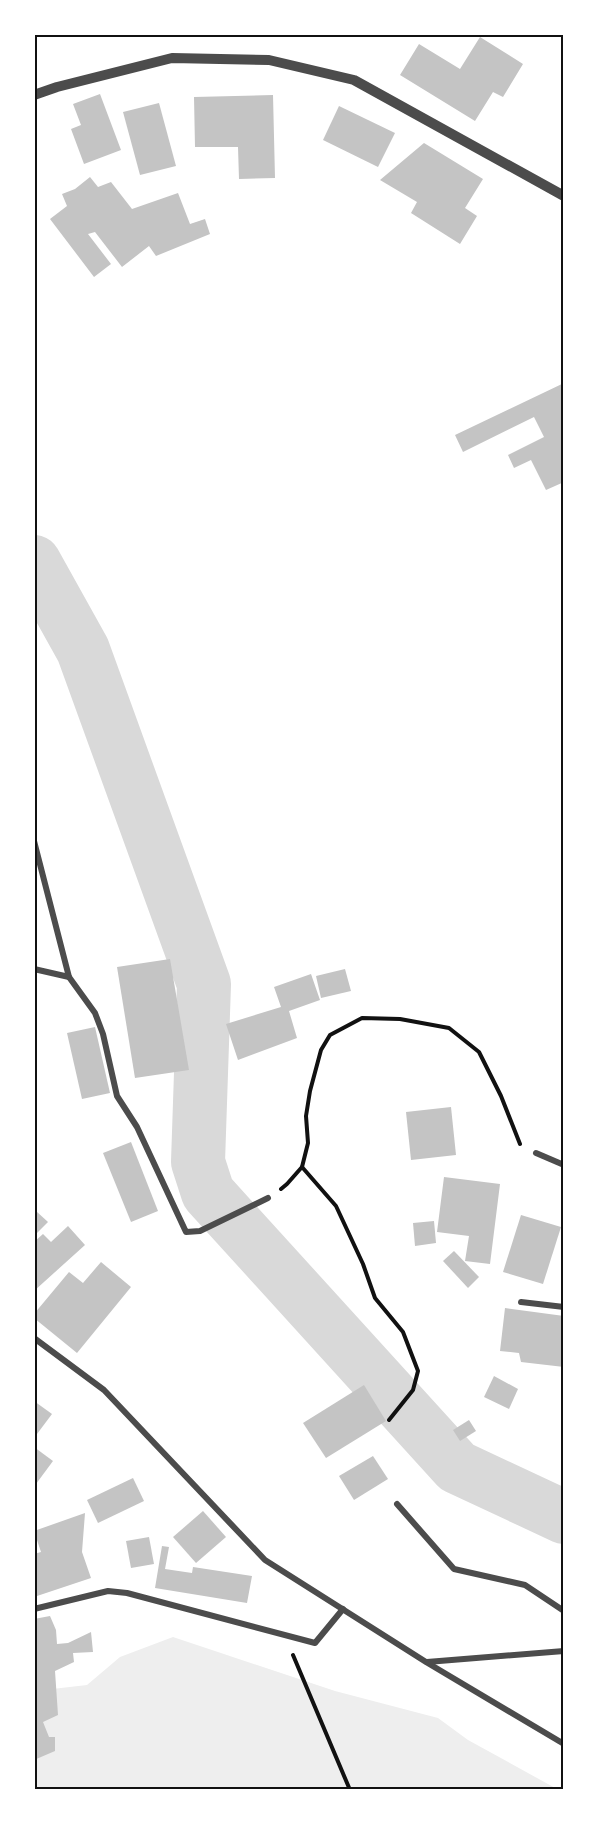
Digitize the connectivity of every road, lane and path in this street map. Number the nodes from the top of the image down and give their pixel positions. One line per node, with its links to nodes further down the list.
1 (34, 95): 2 (street)
2 (564, 196)
3 (34, 841): 5 (street)
4 (34, 969): 5 (street)
5 (69, 978): 9 (street)
6 (536, 1153): 7 (street); 8 (path)
7 (564, 1165)
8 (302, 1167): 9 (path); 13 (path)
9 (268, 1198)
10 (521, 1302): 11 (street)
11 (564, 1307)
12 (34, 1338): 16 (street)
13 (389, 1420)
14 (397, 1504): 17 (street)
15 (34, 1609): 18 (street)
16 (343, 1609): 18 (street); 20 (street)
17 (564, 1611)
18 (285, 1635): 22 (path)
19 (564, 1651): 20 (street)
20 (426, 1662): 21 (street)
21 (564, 1744)
22 (350, 1790)

